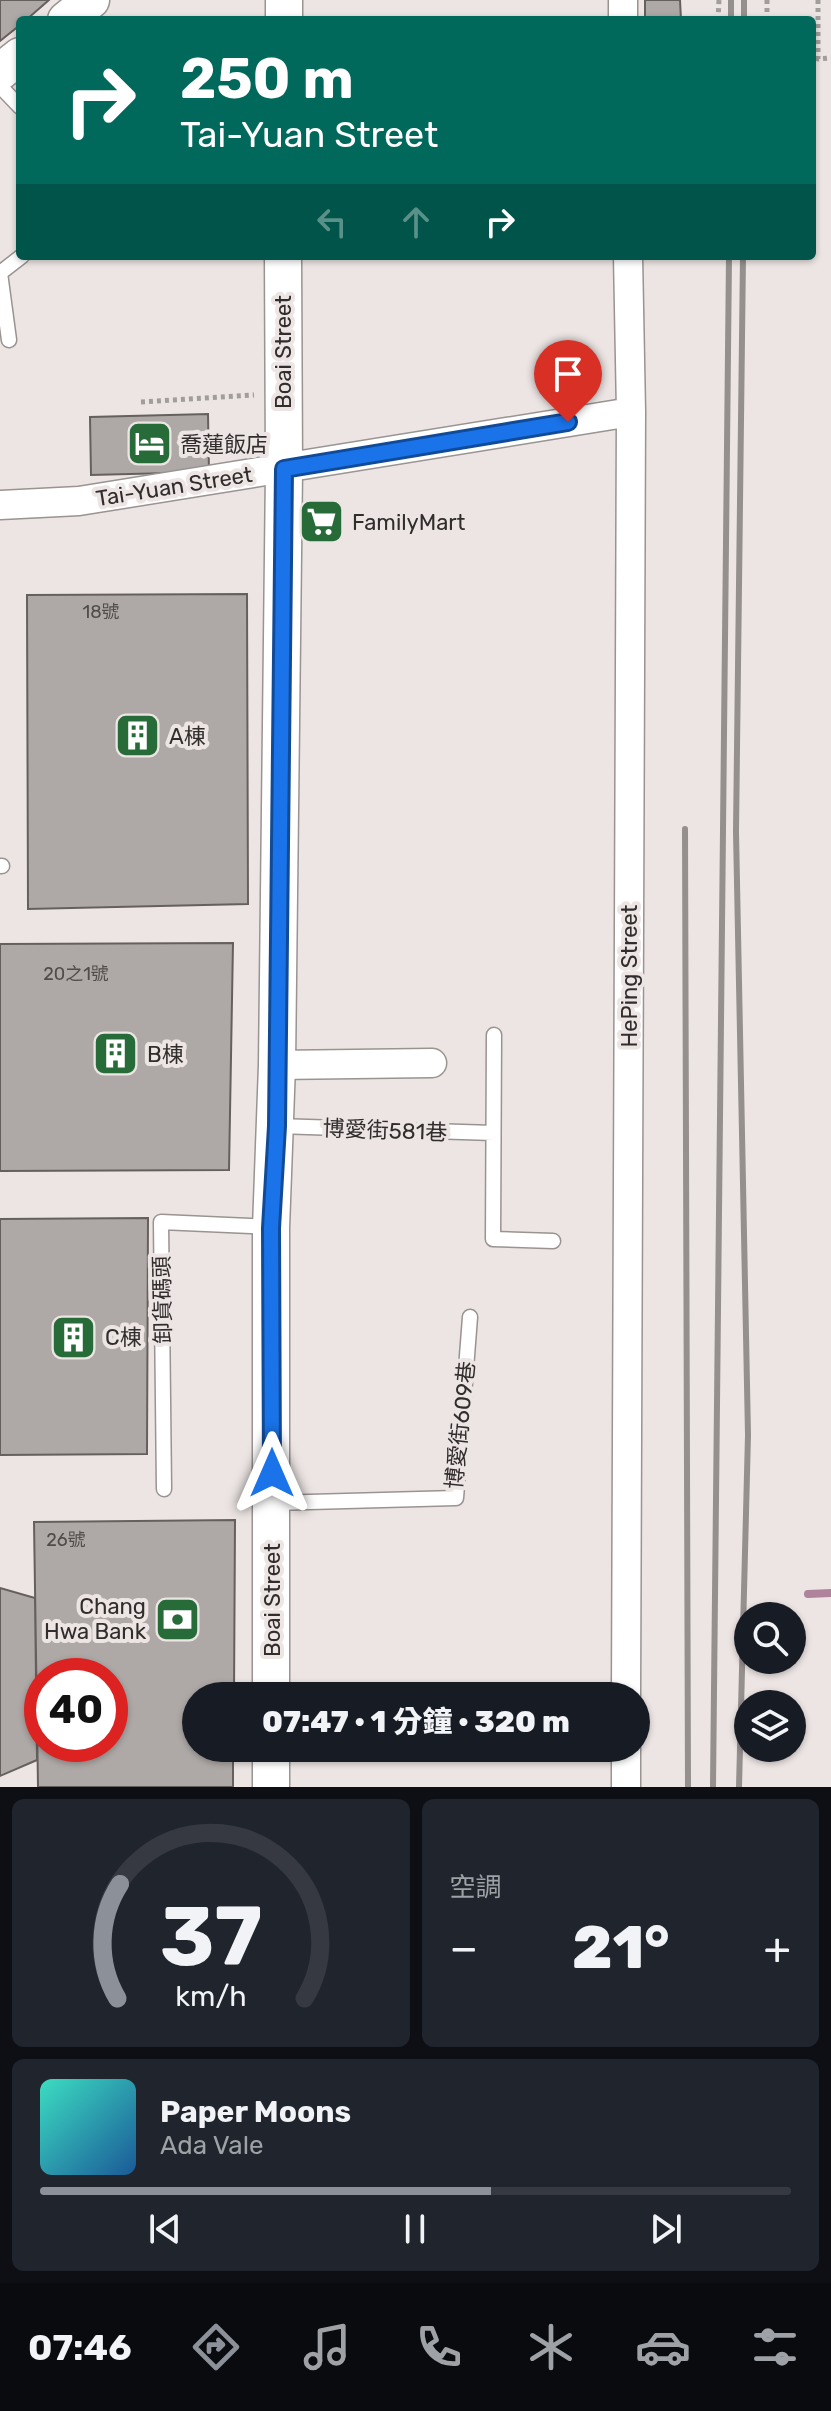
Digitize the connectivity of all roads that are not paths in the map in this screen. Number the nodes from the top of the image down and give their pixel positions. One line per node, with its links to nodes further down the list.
1 (91, 0): 2 (street)
2 (71, 16)
3 (16, 59): 4 (street)
4 (0, 72)
5 (0, 86): 6 (lane)
6 (16, 103)
7 (17, 260): 10 (lane)
8 (283, 260): 12 (street, Boai Street)
9 (628, 260): 11 (street, HePing Street)
10 (9, 340)
11 (631, 412): 12 (street, Tai-Yuan Street); 25 (street, HePing Street)
12 (284, 469): 13 (street, Tai-Yuan Street); 16 (street, Boai Street)
13 (0, 505)
14 (494, 1035): 18 (lane)
15 (432, 1063): 16 (street)
16 (277, 1065): 17 (street, Boai Street)
17 (277, 1126): 18 (lane, 博愛街581巷); 19 (street, Boai Street)
18 (493, 1133): 20 (lane)
19 (271, 1228): 22 (lane, 卸貨碼頭); 23 (street, Boai Street)
20 (553, 1241)
21 (470, 1317): 23 (lane, 博愛街609巷)
22 (164, 1489)
23 (273, 1503): 24 (street, Boai Street)
24 (271, 1682)
25 (626, 1682)
26 (271, 1762): 28 (street)
27 (626, 1762): 29 (street)
28 (271, 1787)
29 (626, 1787)

